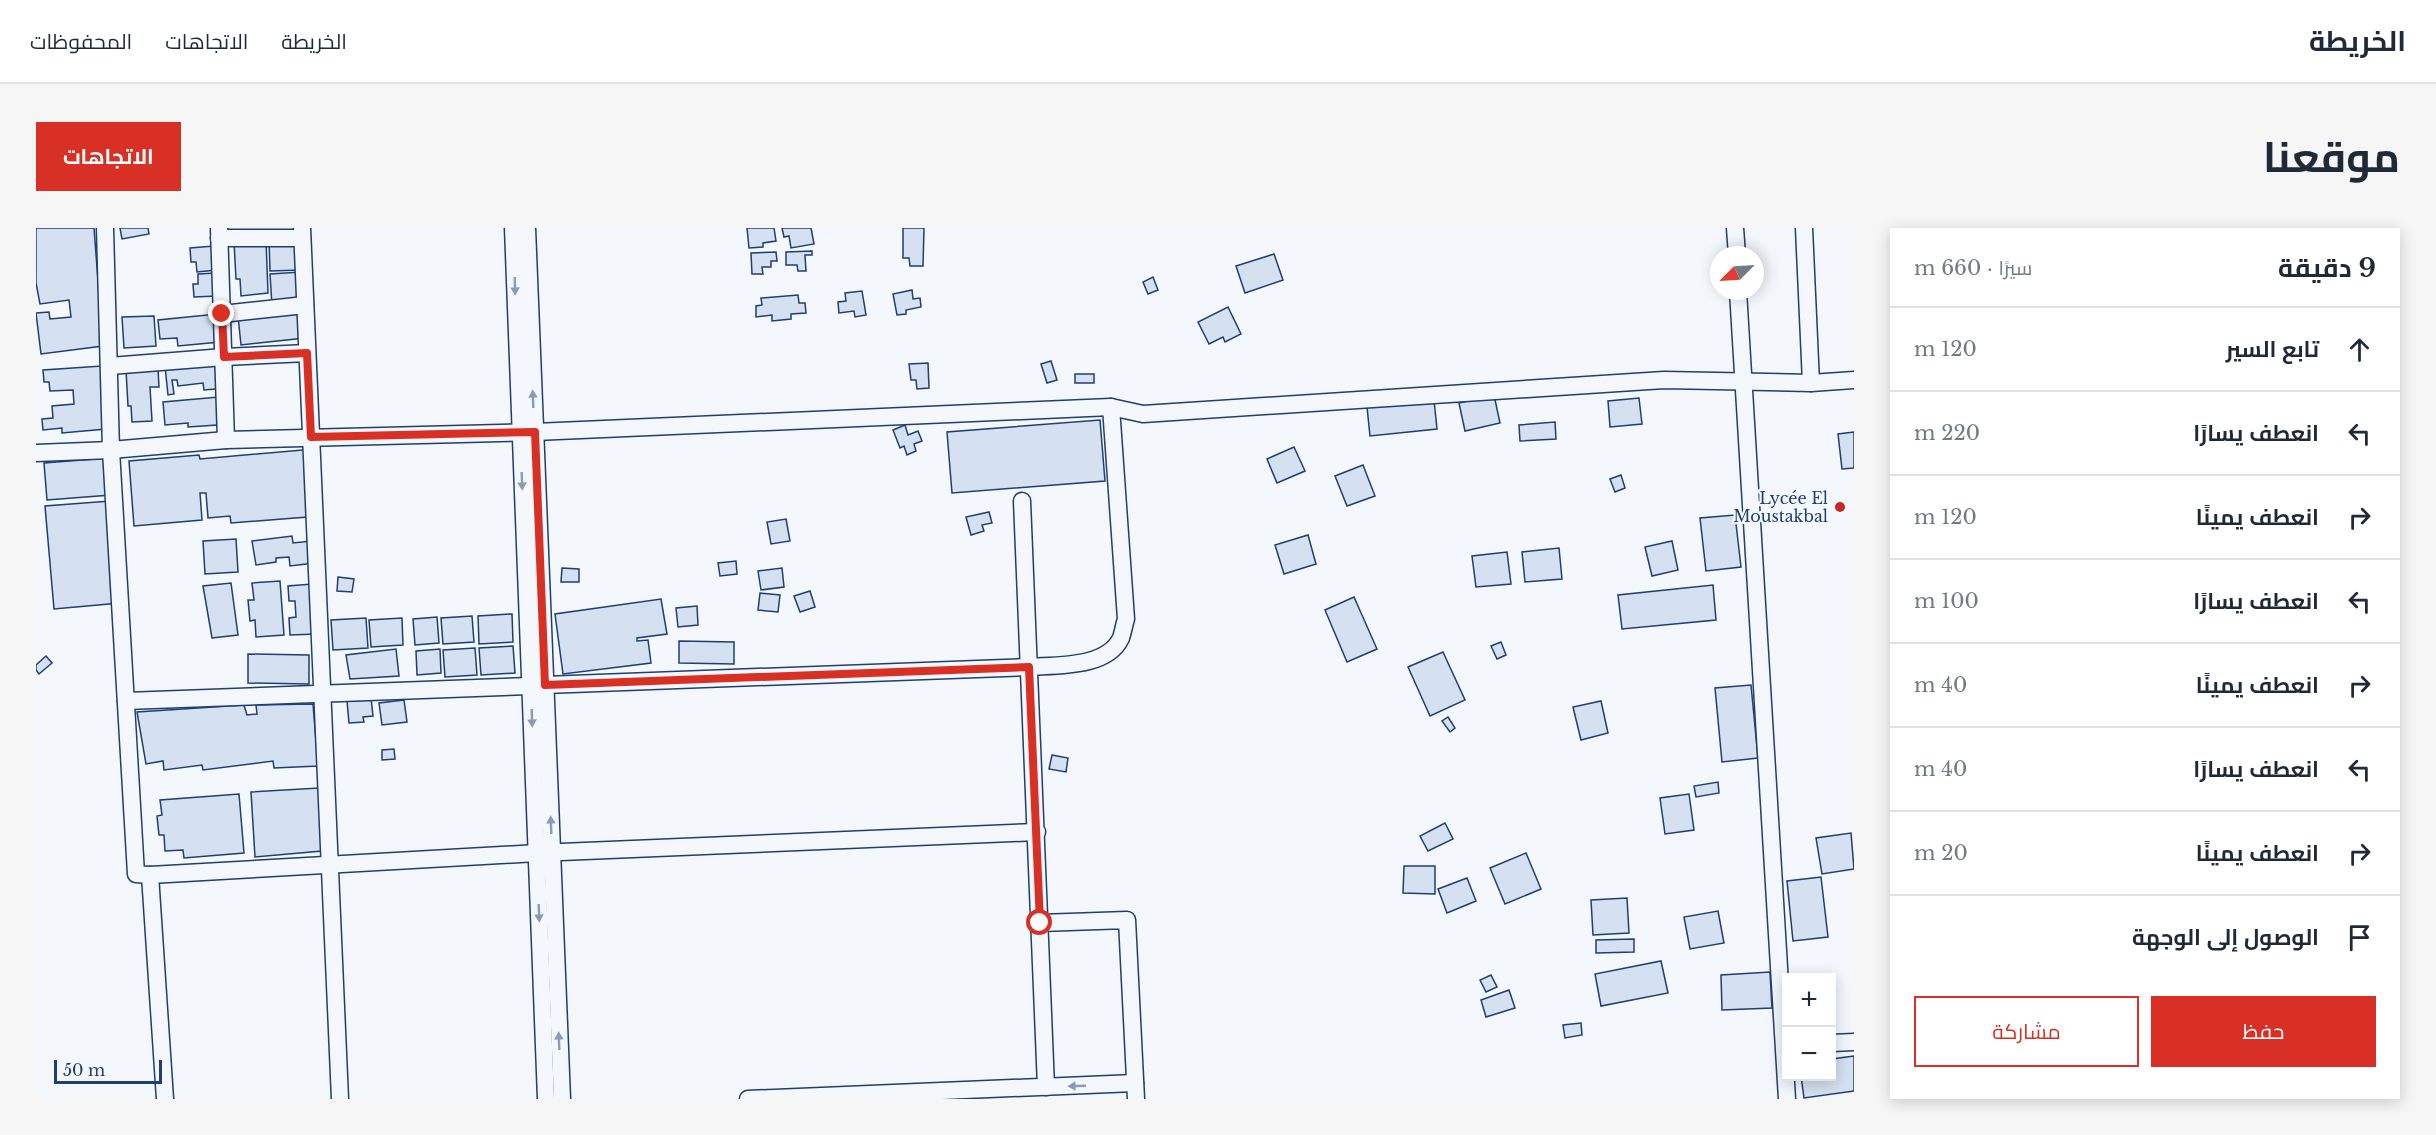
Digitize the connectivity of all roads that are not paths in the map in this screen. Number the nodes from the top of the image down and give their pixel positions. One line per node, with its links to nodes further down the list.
1 (105, 228): 14 (street)
2 (513, 228): 19 (street, one-way to 19)
3 (527, 228): 19 (street, one-way to 3)
4 (1735, 228): 8 (street)
5 (1804, 228): 17 (street)
6 (219, 233): 7 (street); 11 (street)
7 (302, 233): 10 (street)
8 (1736, 246)
9 (1738, 300): 16 (street)
10 (305, 305): 11 (street); 12 (street)
11 (222, 314): 13 (street)
12 (307, 353): 13 (street); 20 (street)
13 (224, 357): 14 (street); 21 (street)
14 (110, 366): 22 (street)
15 (1854, 380): 17 (street)
16 (1742, 381): 17 (street); 18 (street); 34 (street)
17 (1811, 383)
18 (1111, 407): 19 (street); 25 (street)
19 (528, 432): 20 (street); 26 (street)
20 (311, 437): 21 (street); 27 (street)
21 (226, 440): 22 (street)
22 (111, 450): 23 (street); 28 (street)
23 (36, 453)
24 (1022, 501): 25 (street)
25 (1029, 667): 26 (street); 29 (street)
26 (538, 686): 27 (street); 30 (street)
27 (322, 694): 28 (street); 31 (street)
28 (126, 701): 32 (street)
29 (1036, 832): 30 (street); 33 (street)
30 (544, 853): 31 (street); 42 (street, one-way to 42); 43 (street, one-way to 30)
31 (329, 865): 32 (street); 41 (street)
32 (150, 875): 40 (street)
33 (1040, 923): 38 (street); 39 (street)
34 (1784, 1027)
35 (1854, 1042): 36 (street)
36 (1836, 1043)
37 (1786, 1081): 45 (street)
38 (1046, 1087): 39 (street, one-way to 38); 44 (street)
39 (1136, 1091)
40 (165, 1099)
41 (340, 1099)
42 (546, 1099)
43 (562, 1099)
44 (747, 1099)
45 (1787, 1099)

